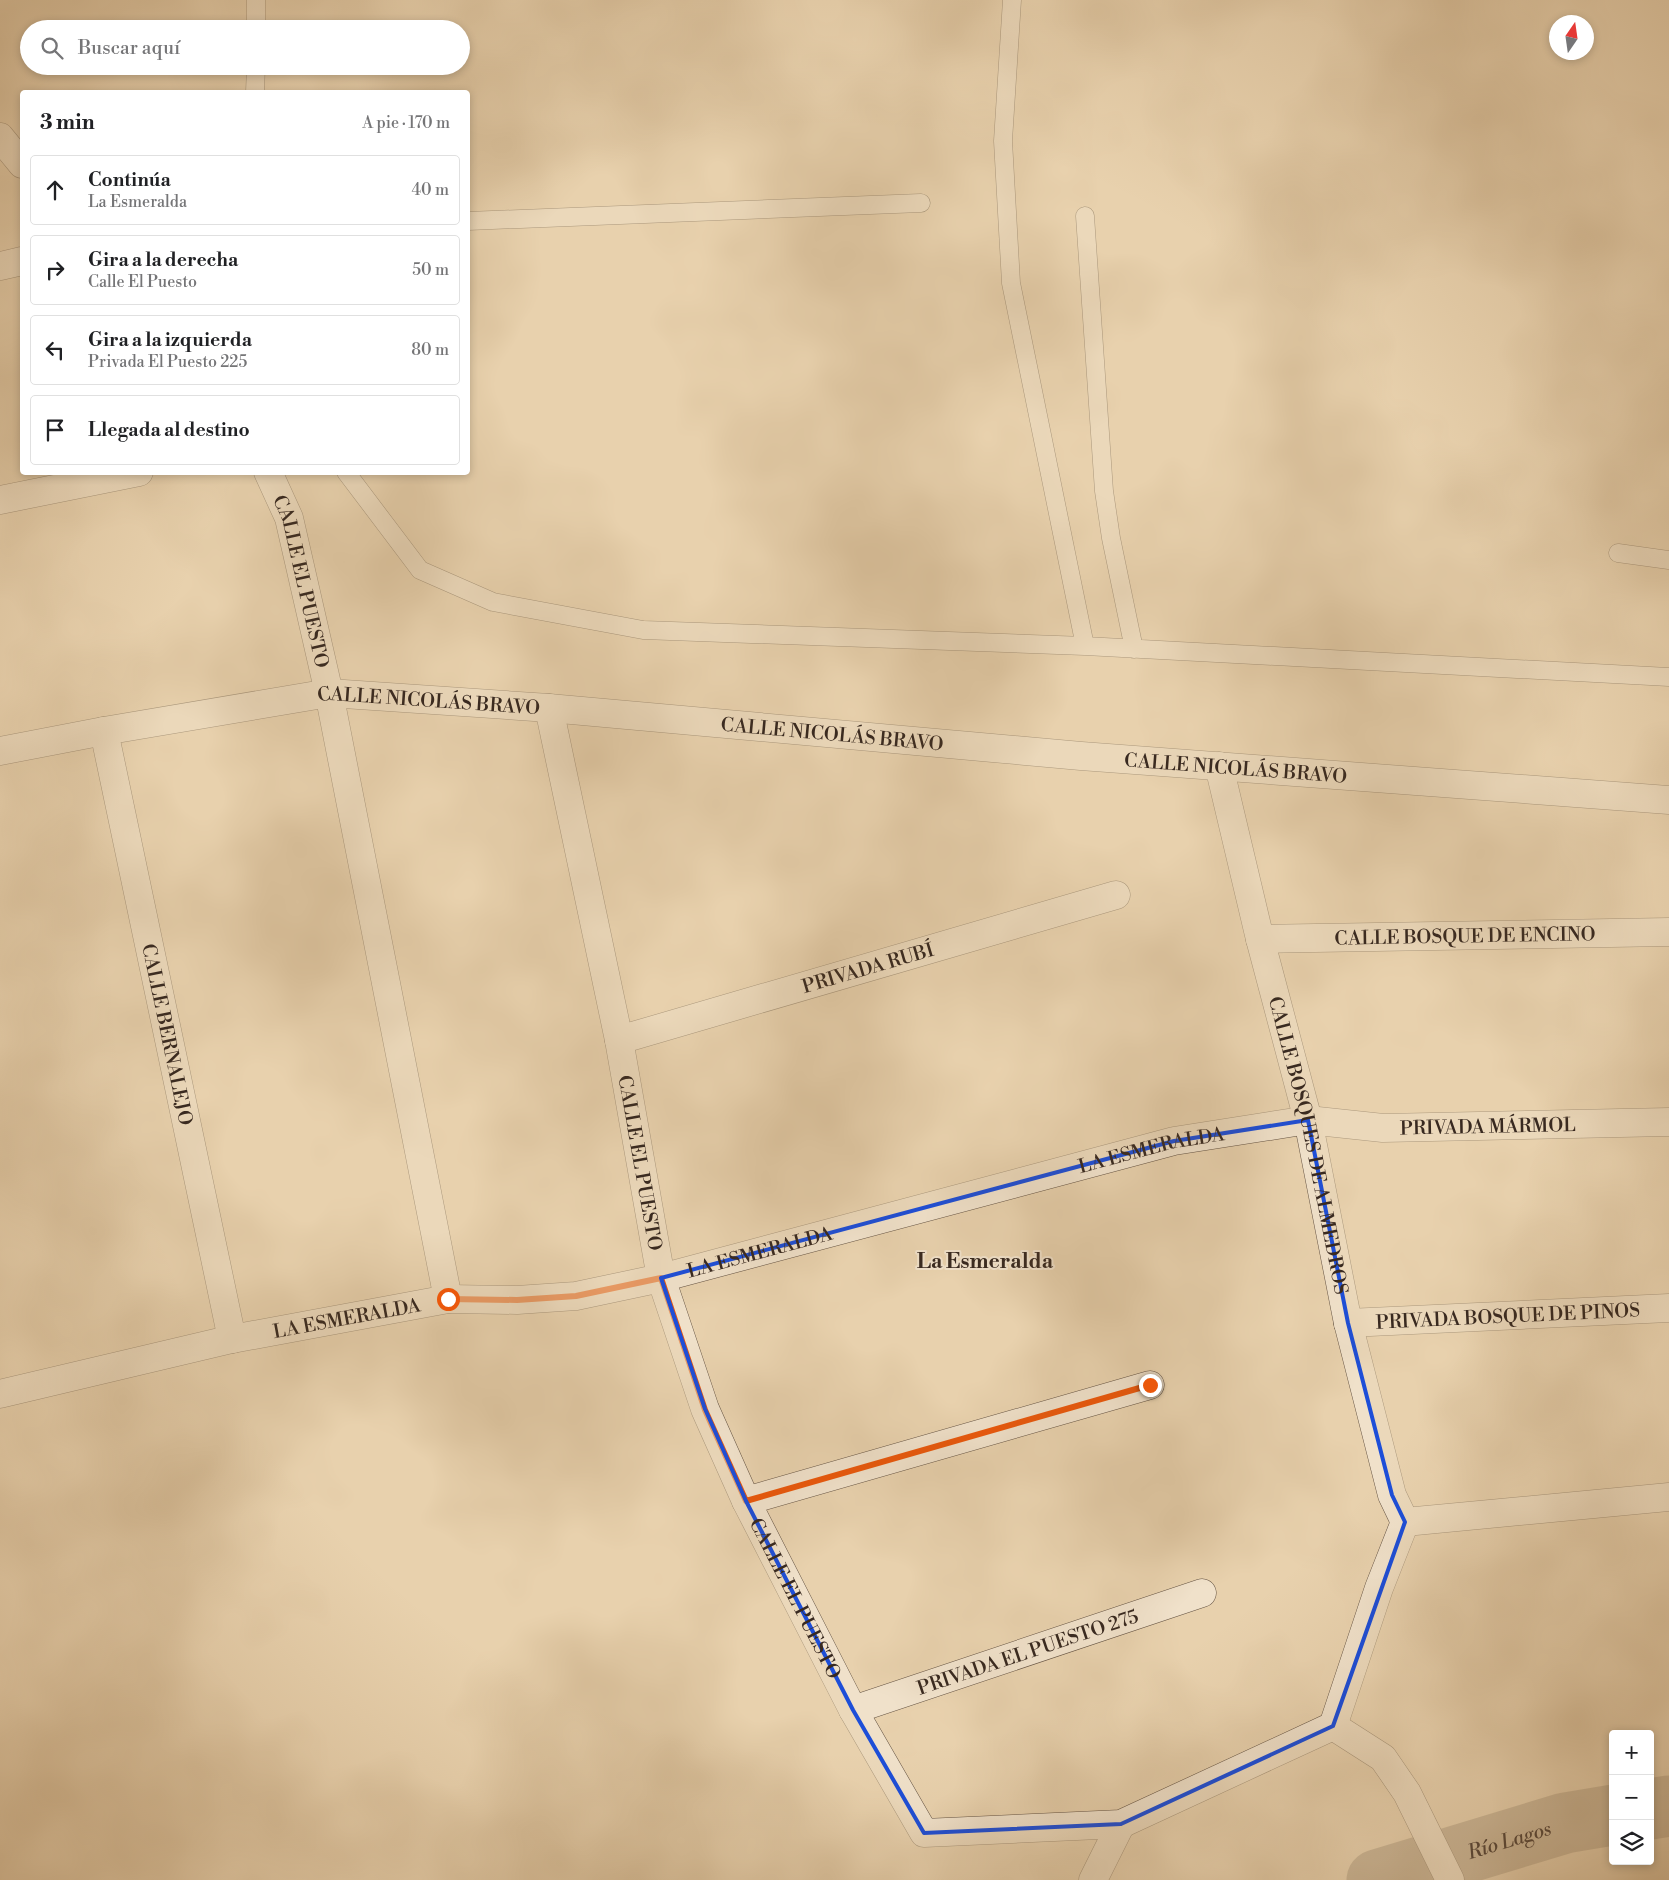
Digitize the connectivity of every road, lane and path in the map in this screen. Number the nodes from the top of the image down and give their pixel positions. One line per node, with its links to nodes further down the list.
1 (256, 0): 3 (lane)
2 (1012, 0): 19 (lane)
3 (256, 20)
4 (256, 75): 5 (lane)
5 (256, 90)
6 (0, 137): 7 (street)
7 (20, 162)
8 (921, 203): 10 (lane)
9 (1085, 216): 20 (lane)
10 (470, 221)
11 (20, 261): 12 (street)
12 (0, 266)
13 (124, 475): 16 (street)
14 (269, 475): 22 (street, CALLE EL PUESTO)
15 (348, 475): 19 (lane)
16 (0, 500)
17 (1618, 553): 18 (lane)
18 (1669, 560)
19 (1085, 646): 20 (lane)
20 (1134, 649): 21 (lane)
21 (1669, 677)
22 (329, 693): 23 (street, CALLE NICOLÁS BRAVO); 24 (street, CALLE NICOLÁS BRAVO); 35 (street, CALLE EL PUESTO)
23 (549, 708): 26 (street, CALLE NICOLÁS BRAVO); 31 (street, CALLE EL PUESTO)
24 (104, 731): 25 (street, CALLE NICOLÁS BRAVO); 38 (street, CALLE BERNALEJO)
25 (0, 751)
26 (1219, 766): 27 (street, CALLE NICOLÁS BRAVO); 30 (street, CALLE BOSQUES DE ALMEDROS)
27 (1669, 800)
28 (1116, 895): 31 (street, PRIVADA RUBÍ)
29 (1669, 932): 30 (street, CALLE BOSQUE DE ENCINO)
30 (1260, 939): 32 (street, CALLE BOSQUES DE ALMEDROS)
31 (619, 1040): 34 (street, CALLE EL PUESTO)
32 (1308, 1120): 33 (street, PRIVADA MÁRMOL); 34 (street, LA ESMERALDA); 37 (street, CALLE BOSQUES DE ALMEDROS)
33 (1669, 1122)
34 (661, 1278): 35 (street, LA ESMERALDA); 42 (street, CALLE EL PUESTO)
35 (448, 1299): 38 (street, LA ESMERALDA)
36 (1669, 1308): 37 (street, PRIVADA BOSQUE DE PINOS)
37 (1348, 1323): 43 (street, CALLE BOSQUES DE ALMEDROS)
38 (232, 1339): 40 (street, LA ESMERALDA)
39 (1150, 1385): 42 (street)
40 (0, 1394)
41 (1669, 1497): 43 (street)
42 (746, 1501): 45 (street, CALLE EL PUESTO)
43 (1405, 1522): 46 (street)
44 (1202, 1593): 45 (street, PRIVADA EL PUESTO 275)
45 (853, 1710): 47 (street, CALLE EL PUESTO)
46 (1333, 1726): 47 (street); 49 (street)
47 (1121, 1824): 48 (street)
48 (1093, 1880)
49 (1450, 1880)

